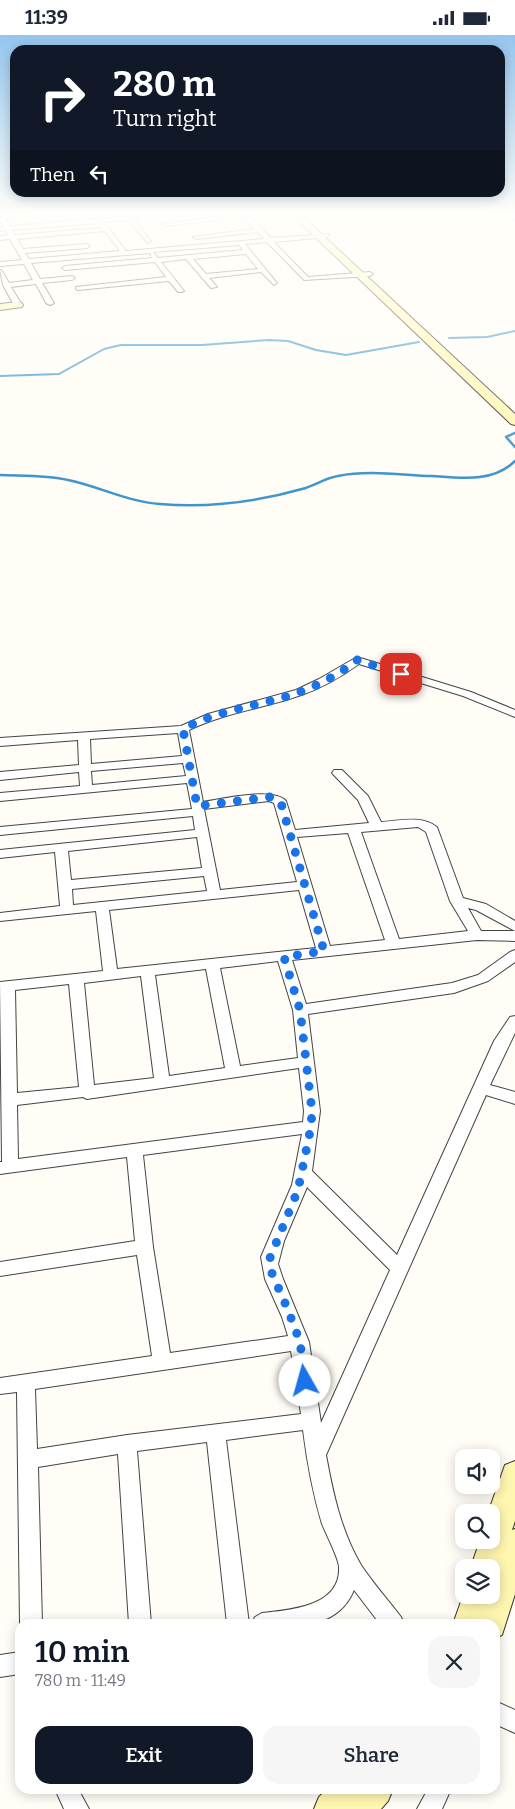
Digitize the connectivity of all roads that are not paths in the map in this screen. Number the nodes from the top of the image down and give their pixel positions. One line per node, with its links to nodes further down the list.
1 (11, 297): 5 (street)
2 (47, 297): 4 (street)
3 (388, 297): 7 (street)
4 (50, 303)
5 (18, 305): 6 (street)
6 (0, 307)
7 (461, 364): 8 (street); 9 (street)
8 (515, 409)
9 (515, 421)
10 (515, 714): 11 (street)
11 (183, 729): 12 (street); 14 (street)
12 (84, 736): 13 (street); 15 (street)
13 (0, 742)
14 (188, 759): 15 (street); 18 (street)
15 (86, 768): 17 (street); 19 (street)
16 (338, 773): 22 (street)
17 (0, 776)
18 (192, 779): 19 (street); 21 (street)
19 (86, 790): 20 (street)
20 (0, 797)
21 (198, 809): 24 (street); 25 (street); 26 (street)
22 (376, 826): 23 (street); 33 (street)
23 (353, 828): 26 (street); 40 (street)
24 (0, 831)
25 (203, 833): 27 (street); 29 (street)
26 (290, 834): 31 (street)
27 (61, 848): 28 (street); 30 (street)
28 (0, 854)
29 (210, 871): 30 (street); 32 (street)
30 (65, 885): 35 (street)
31 (306, 885): 32 (street); 41 (street)
32 (214, 895): 34 (street)
33 (457, 901): 37 (street); 38 (street)
34 (102, 906): 35 (street); 46 (street)
35 (68, 910): 36 (street)
36 (0, 917)
37 (515, 927)
38 (477, 935): 39 (street); 40 (street)
39 (515, 936)
40 (394, 943): 41 (street)
41 (324, 951): 43 (street)
42 (515, 955): 49 (street)
43 (284, 957): 44 (street); 49 (street)
44 (212, 964): 45 (street); 52 (street)
45 (147, 970): 46 (street); 53 (street)
46 (111, 975): 47 (street)
47 (76, 978): 48 (street); 55 (street)
48 (4, 987): 57 (street)
49 (300, 1010): 51 (street)
50 (515, 1021): 54 (street)
51 (305, 1062): 52 (street); 58 (street)
52 (234, 1073): 53 (street)
53 (162, 1083): 55 (street)
54 (481, 1088): 56 (street); 64 (street)
55 (87, 1093): 57 (street)
56 (515, 1098)
57 (10, 1101): 60 (street)
58 (311, 1127): 59 (street); 61 (street)
59 (134, 1150): 60 (street); 62 (street)
60 (5, 1168)
61 (302, 1172): 64 (street); 65 (street)
62 (144, 1247): 63 (street); 66 (street)
63 (0, 1269)
64 (400, 1269): 72 (street)
65 (300, 1342): 66 (street); 69 (street)
66 (162, 1361): 67 (street)
67 (26, 1382): 68 (street); 73 (street)
68 (0, 1385)
69 (310, 1421): 70 (street); 72 (street)
70 (216, 1433): 71 (street); 81 (street)
71 (127, 1443): 73 (street); 80 (street)
72 (316, 1455): 77 (street)
73 (29, 1459): 79 (street)
74 (515, 1474): 76 (street)
75 (515, 1543): 85 (street)
76 (488, 1559)
77 (350, 1566): 82 (street); 83 (street)
78 (475, 1604): 84 (street)
79 (31, 1619)
80 (140, 1619)
81 (237, 1619)
82 (298, 1619)
83 (390, 1619)
84 (470, 1619)
85 (492, 1619)
86 (15, 1664): 87 (street)
87 (0, 1666)
88 (500, 1715): 89 (street)
89 (515, 1723)
90 (69, 1794): 94 (street)
91 (344, 1794): 95 (street)
92 (372, 1794): 96 (street)
93 (437, 1794): 97 (street)
94 (77, 1809)
95 (331, 1809)
96 (358, 1809)
97 (429, 1809)

